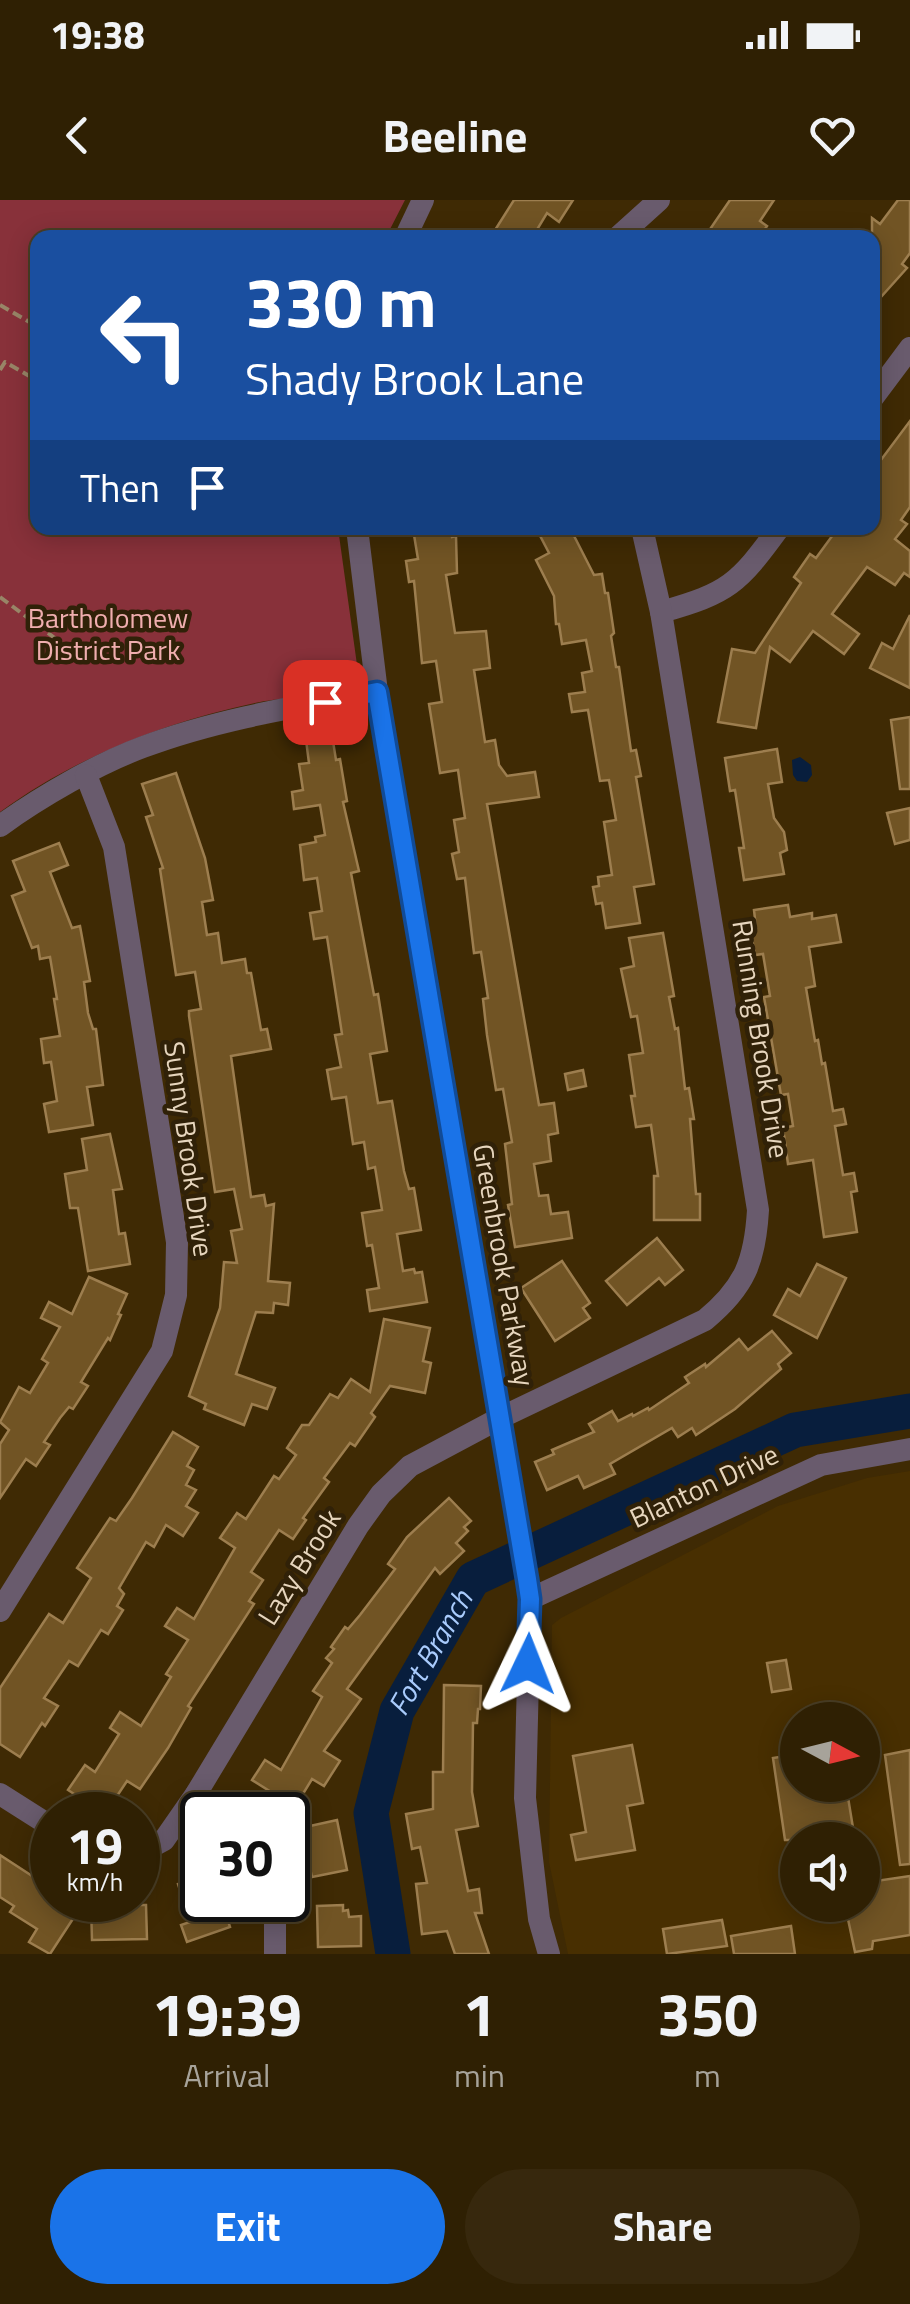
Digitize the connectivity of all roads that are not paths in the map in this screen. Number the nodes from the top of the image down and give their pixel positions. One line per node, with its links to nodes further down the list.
1 (423, 200): 3 (street)
2 (659, 200): 4 (street)
3 (409, 230)
4 (626, 230)
5 (910, 348): 6 (street)
6 (880, 389)
7 (358, 535): 11 (street, Greenbrook Parkway)
8 (644, 535): 10 (street, Running Brook Drive)
9 (773, 535): 10 (street)
10 (662, 612): 14 (street, Running Brook Drive)
11 (377, 692): 12 (street); 14 (street, Greenbrook Parkway)
12 (86, 775): 13 (street); 17 (street, Sunny Brook Drive)
13 (0, 826)
14 (500, 1418): 16 (street, Greenbrook Parkway); 18 (street, Lazy Brook)
15 (910, 1449): 16 (street, Blanton Drive)
16 (529, 1589): 25 (street, Greenbrook Parkway)
17 (0, 1611)
18 (197, 1792)
19 (0, 1794): 20 (street)
20 (30, 1813)
21 (180, 1817): 22 (street, Lazy Brook)
22 (160, 1842)
23 (275, 1922): 24 (street)
24 (275, 1954)
25 (550, 1954)

